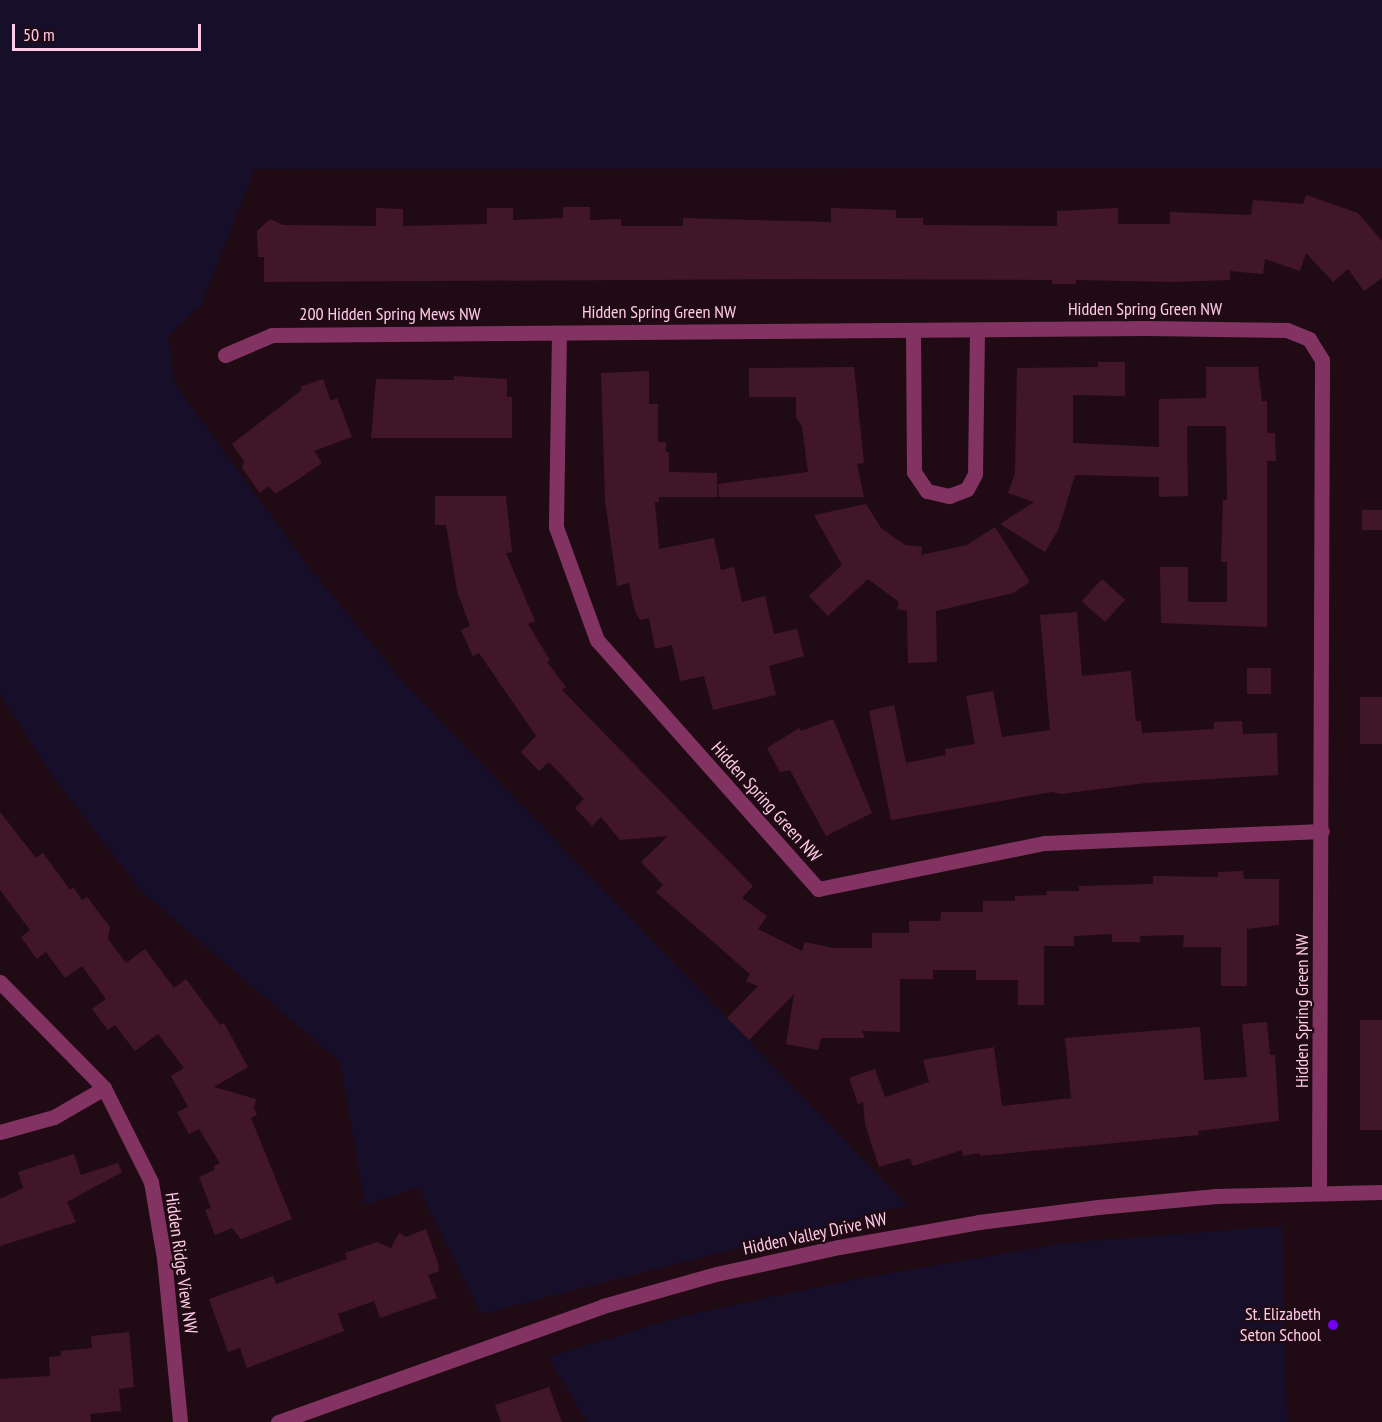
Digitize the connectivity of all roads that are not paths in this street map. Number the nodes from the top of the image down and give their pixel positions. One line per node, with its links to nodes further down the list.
1 (913, 330): 2 (street, Hidden Spring Green NW); 2 (street); 3 (street, Hidden Spring Green NW)
2 (977, 330): 5 (street, Hidden Spring Green NW)
3 (559, 333): 4 (street, 200 Hidden Spring Mews NW); 5 (street, Hidden Spring Green NW)
4 (225, 355)
5 (1322, 831): 9 (street, Hidden Spring Green NW)
6 (0, 982): 7 (street, Hidden Ridge View NW)
7 (104, 1088): 8 (street); 11 (street, Hidden Ridge View NW)
8 (0, 1132)
9 (1319, 1192): 10 (street, Hidden Valley Drive NW); 12 (street, Hidden Valley Drive NW)
10 (1382, 1192)
11 (180, 1422)
12 (278, 1422)

